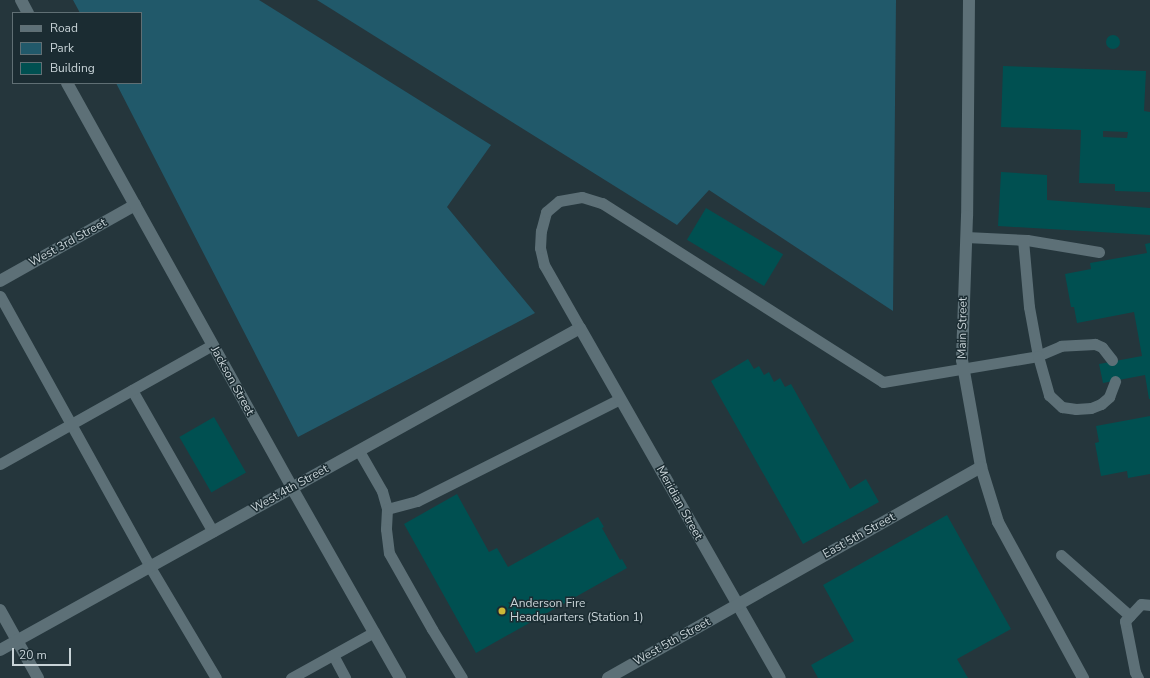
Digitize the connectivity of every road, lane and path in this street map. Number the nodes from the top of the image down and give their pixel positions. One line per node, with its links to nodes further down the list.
1 (20, 0): 3 (street)
2 (969, 0): 6 (street, Main Street)
3 (27, 12)
4 (68, 84): 5 (street, Jackson Street)
5 (135, 205): 9 (street, West 3rd Street); 12 (street, Jackson Street)
6 (966, 237): 7 (lane); 15 (street, Main Street)
7 (1023, 240): 8 (lane); 13 (lane)
8 (1099, 252)
9 (0, 281)
10 (0, 296): 19 (lane)
11 (580, 328): 15 (lane); 18 (street, Meridian Street); 20 (street, West 4th Street)
12 (212, 345): 17 (lane); 23 (street, Jackson Street)
13 (1038, 356): 14 (lane); 15 (lane); 16 (lane)
14 (1112, 360)
15 (963, 368): 22 (street, Main Street)
16 (1115, 381)
17 (132, 390): 19 (lane); 25 (lane)
18 (620, 398): 24 (lane); 28 (street, Meridian Street)
19 (72, 424): 21 (lane); 27 (lane)
20 (359, 451): 23 (street, West 4th Street); 24 (lane)
21 (0, 464)
22 (981, 467): 28 (street, East 5th Street); 44 (street, Main Street)
23 (292, 488): 25 (street, West 4th Street); 32 (street, Jackson Street)
24 (386, 509): 41 (lane)
25 (213, 532): 27 (street, West 4th Street)
26 (1061, 555): 31 (lane)
27 (150, 567): 33 (street, West 4th Street); 37 (lane)
28 (737, 605): 42 (street, West 5th Street); 43 (street, Meridian Street)
29 (1150, 605): 31 (lane)
30 (0, 610): 33 (street)
31 (1130, 616): 45 (lane)
32 (374, 632): 35 (lane); 40 (street, Jackson Street)
33 (17, 641): 34 (street, West 4th Street); 36 (street)
34 (0, 650)
35 (333, 655): 38 (lane); 39 (lane)
36 (38, 678)
37 (216, 678)
38 (291, 678)
39 (345, 678)
40 (400, 678)
41 (462, 678)
42 (608, 678)
43 (780, 678)
44 (1083, 678)
45 (1138, 678)

